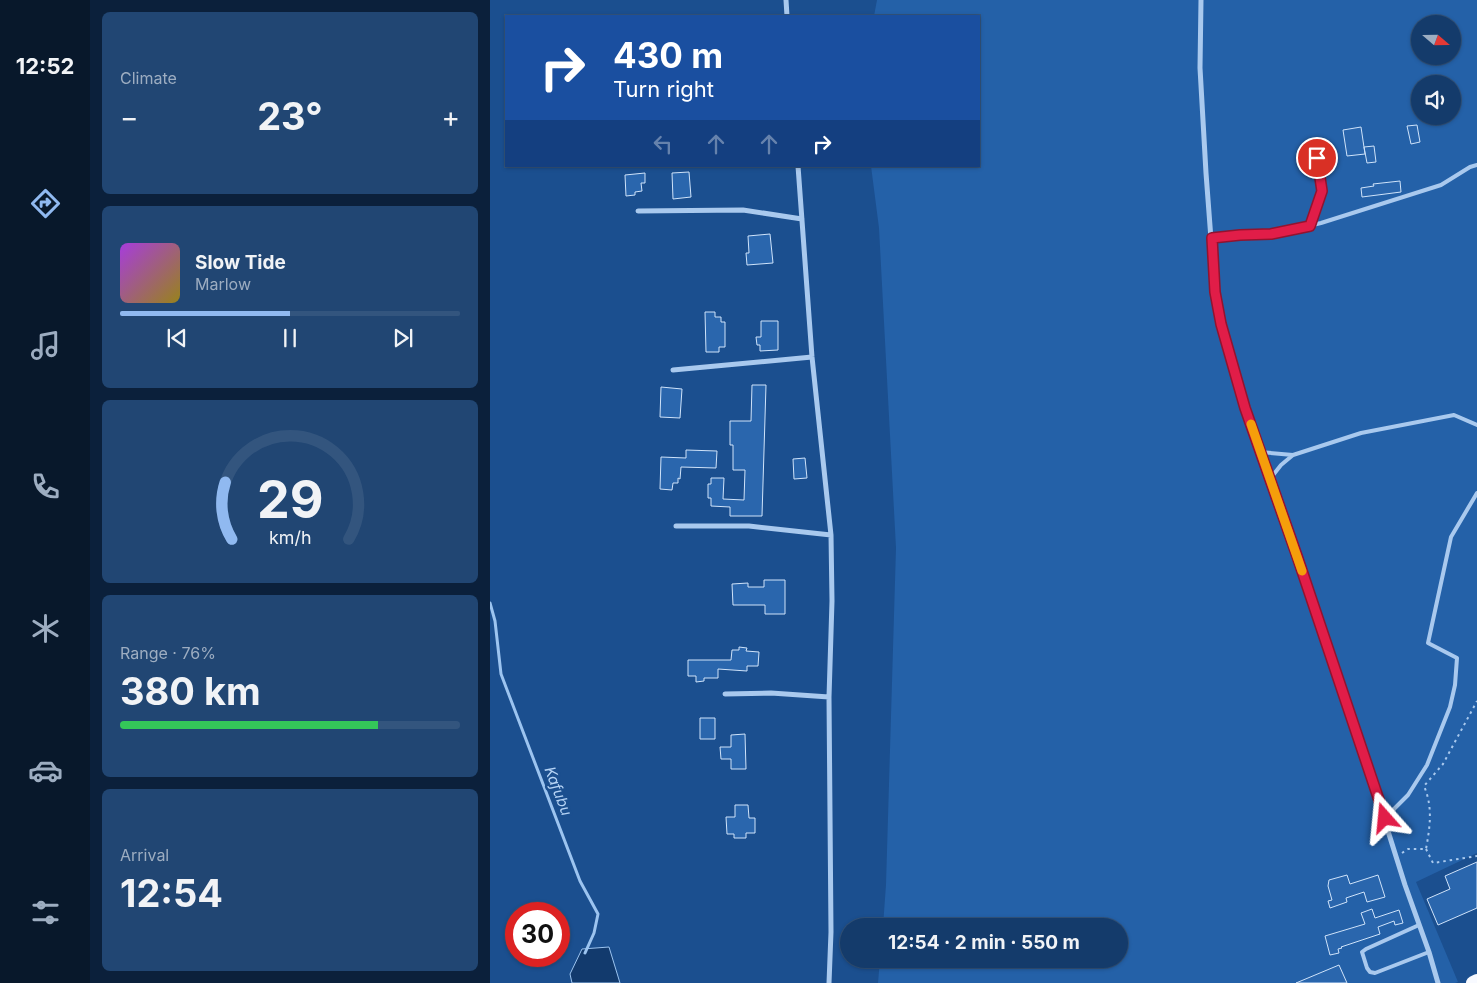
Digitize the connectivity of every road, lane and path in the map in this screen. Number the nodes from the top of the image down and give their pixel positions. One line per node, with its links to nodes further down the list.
1 (786, 0): 3 (street)
2 (1201, 0): 10 (street)
3 (787, 15)
4 (1316, 147): 9 (lane)
5 (1477, 165): 9 (lane)
6 (798, 167): 8 (street)
7 (638, 211): 8 (street)
8 (802, 219): 11 (street)
9 (1310, 226): 10 (lane)
10 (1212, 238): 14 (street)
11 (812, 357): 12 (street); 19 (street)
12 (673, 370)
13 (1477, 425): 15 (lane)
14 (1260, 452): 15 (lane); 16 (street)
15 (1293, 455): 16 (lane)
16 (1270, 479): 23 (street)
17 (1477, 493): 23 (lane)
18 (676, 526): 19 (street)
19 (831, 535): 21 (street)
20 (725, 694): 21 (street)
21 (829, 697): 30 (street)
22 (1477, 701): 24 (path)
23 (1385, 818): 27 (street)
24 (1426, 849): 25 (path); 26 (path)
25 (1401, 854)
26 (1477, 856)
27 (1420, 924): 28 (street); 28 (lane)
28 (1429, 952): 31 (street)
29 (1477, 981): 32 (highway)
30 (829, 983)
31 (1438, 983)
32 (1473, 983)

